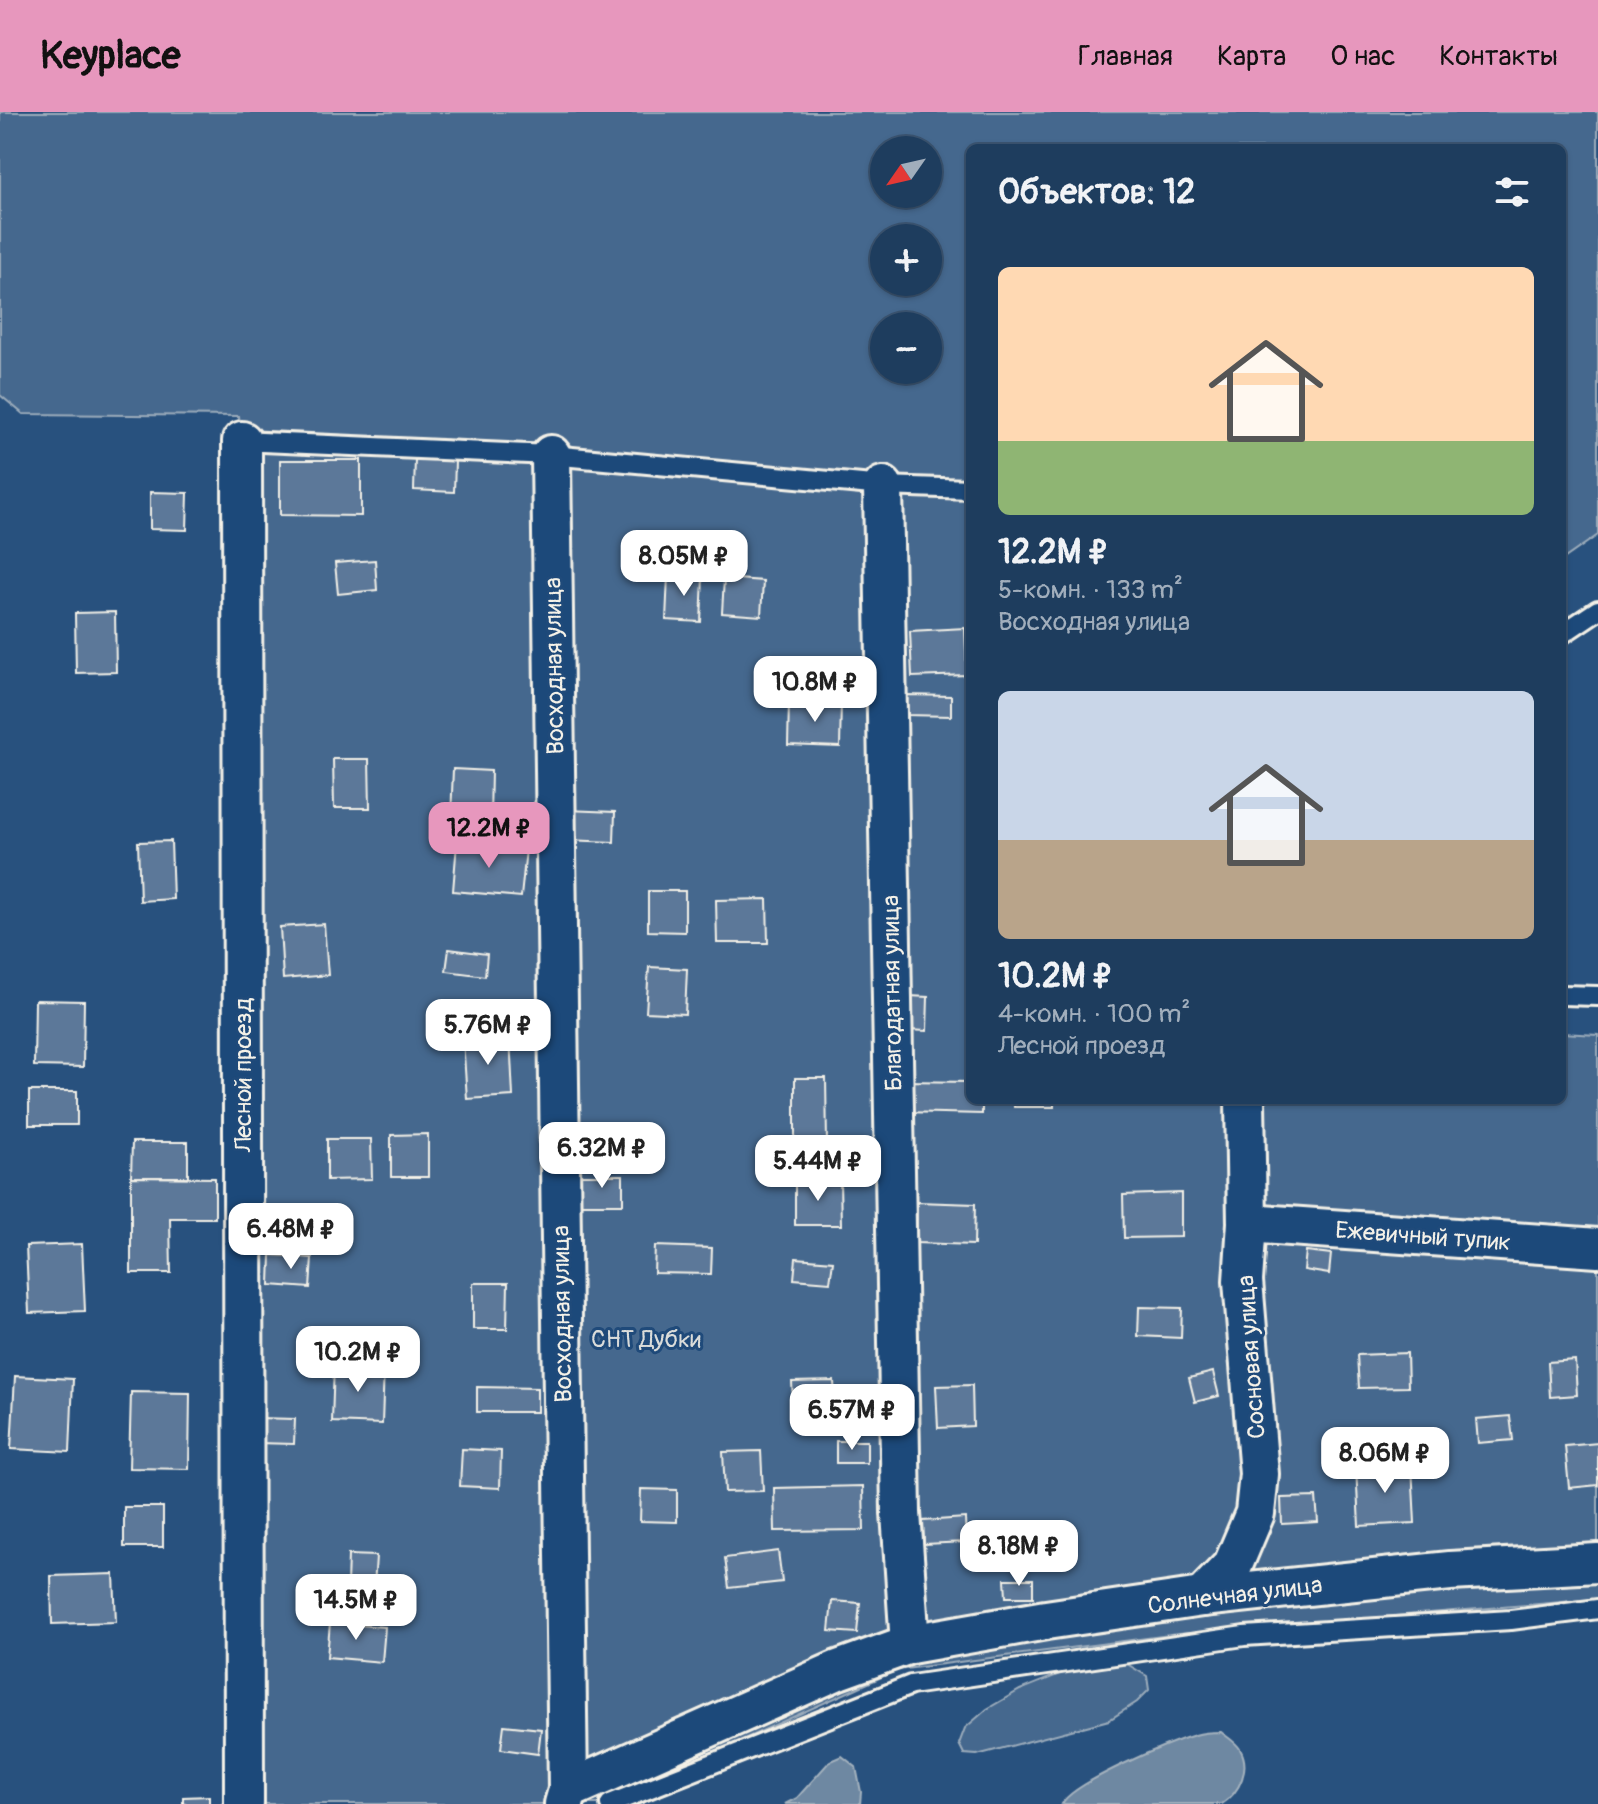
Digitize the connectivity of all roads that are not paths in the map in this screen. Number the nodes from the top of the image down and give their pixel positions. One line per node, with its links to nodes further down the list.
1 (242, 441): 2 (lane); 17 (street, Лесной проезд)
2 (551, 455): 3 (lane); 16 (street, Восходная улица)
3 (883, 486): 4 (lane); 15 (street, Благодатная улица)
4 (966, 489)
5 (1598, 610): 6 (lane)
6 (1566, 631)
7 (1566, 995): 8 (lane)
8 (1598, 996)
9 (1245, 1104): 10 (street, Сосновая улица)
10 (1247, 1223): 11 (street, Ежевичный тупик); 13 (street, Сосновая улица)
11 (1598, 1248)
12 (1598, 1563): 13 (street, Солнечная улица)
13 (1202, 1597): 15 (street, Солнечная улица)
14 (1598, 1609): 18 (lane)
15 (910, 1644): 16 (street, Солнечная улица)
16 (566, 1797)
17 (244, 1804)
18 (610, 1804)

